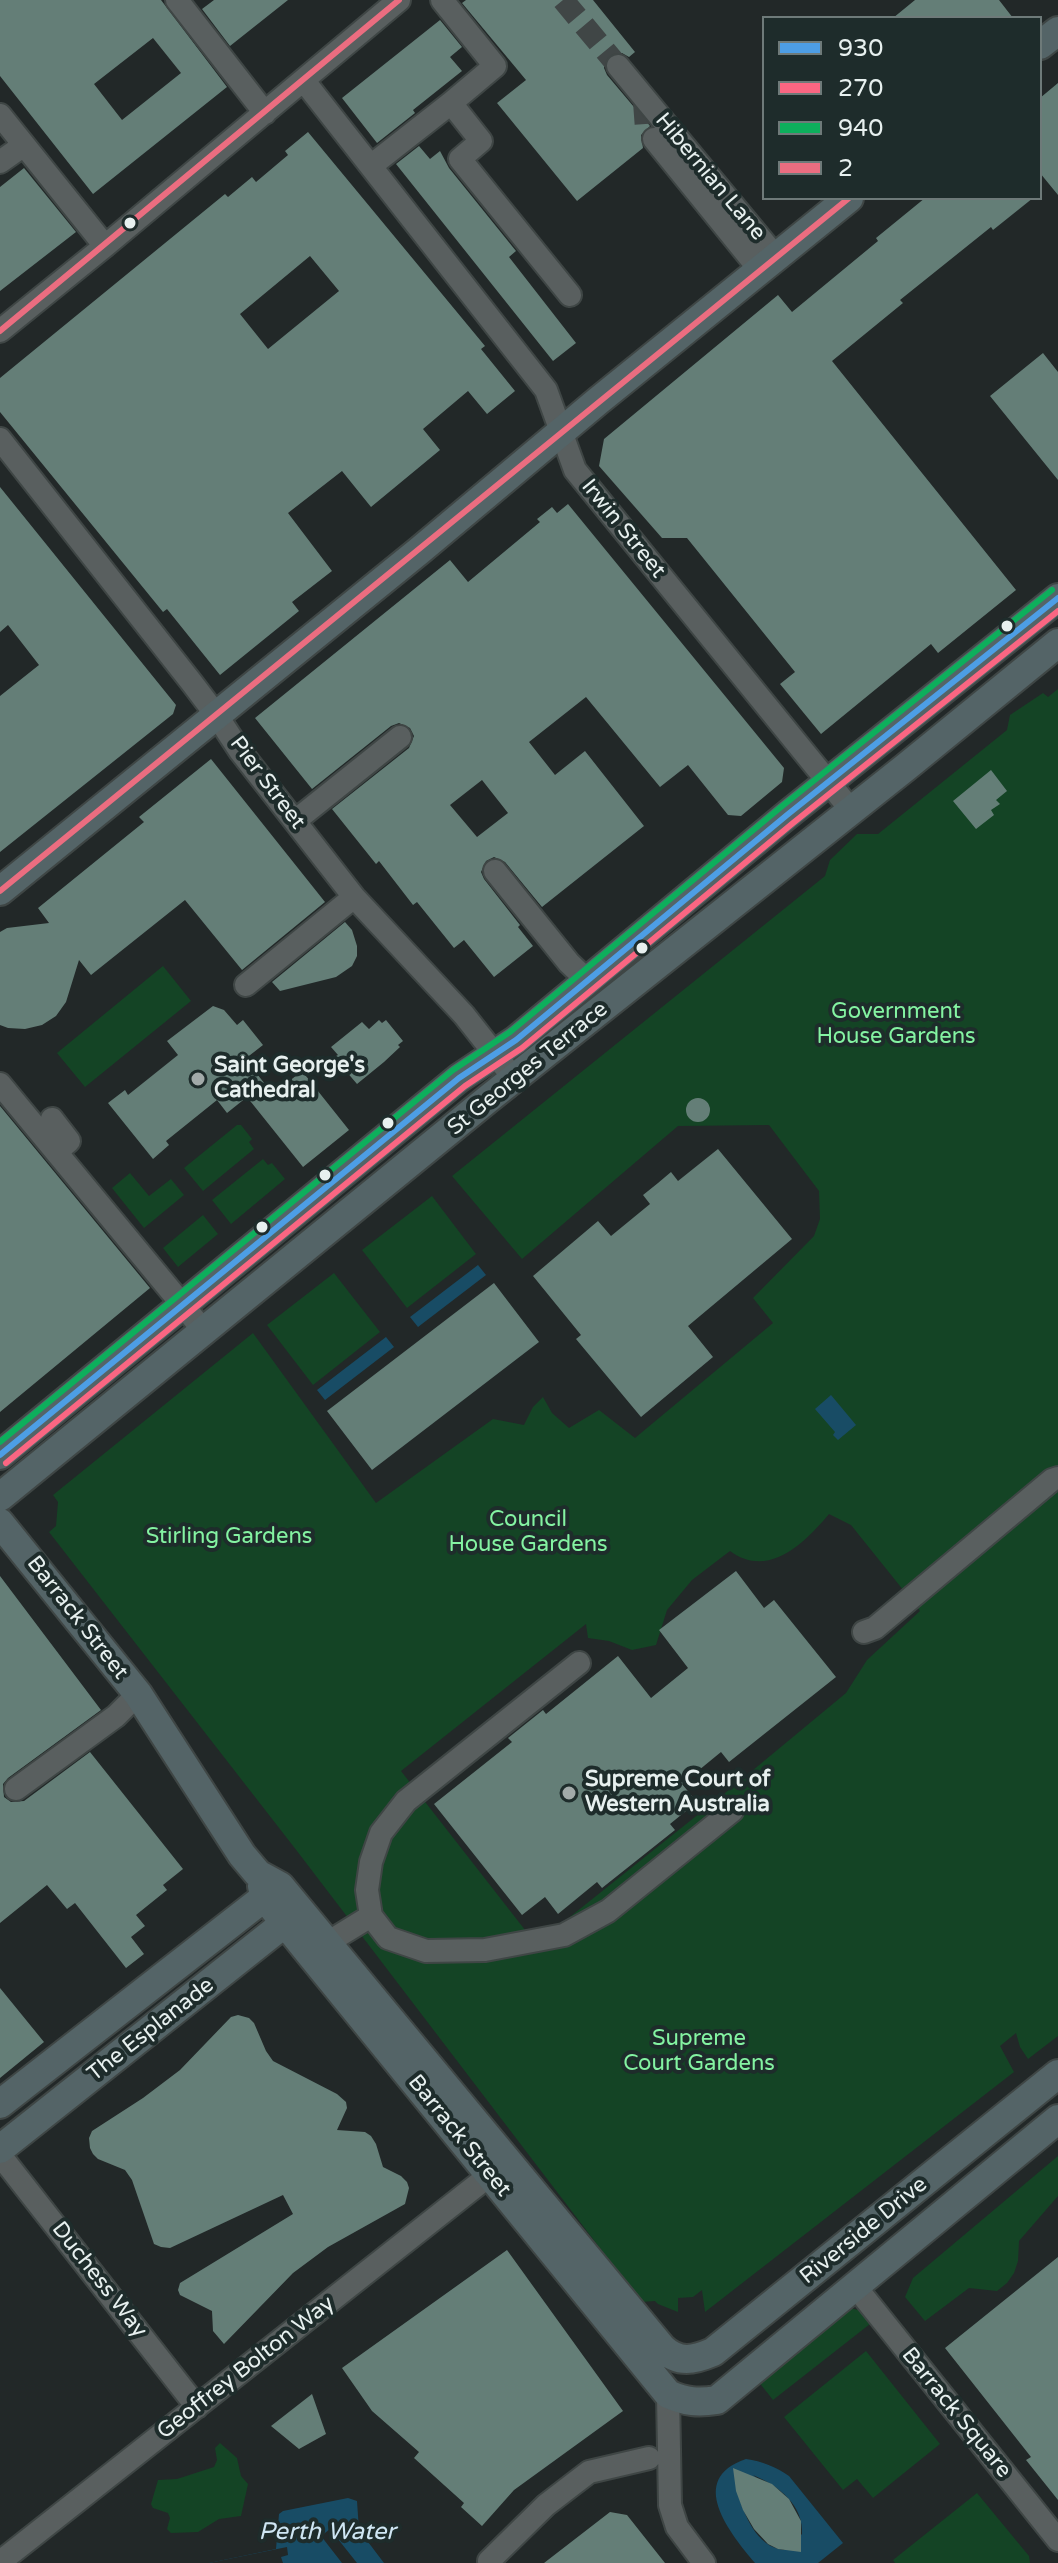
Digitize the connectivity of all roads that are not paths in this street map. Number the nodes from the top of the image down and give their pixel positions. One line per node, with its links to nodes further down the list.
1 (177, 0): 9 (street)
2 (399, 0): 7 (street)
3 (442, 0): 8 (street)
4 (1058, 31): 5 (main road)
5 (1042, 43)
6 (618, 66): 17 (street, Hibernian Lane)
7 (304, 81): 9 (street); 14 (street, Irwin Street)
8 (451, 103): 14 (street); 18 (street)
9 (265, 113): 16 (street)
10 (0, 115): 12 (street)
11 (654, 139): 17 (street, Hibernian Lane)
12 (24, 145): 13 (street); 16 (street)
13 (0, 162)
14 (372, 165): 20 (street, Irwin Street)
15 (847, 200): 17 (main road)
16 (105, 246): 19 (street)
17 (768, 263): 20 (main road)
18 (570, 295)
19 (0, 331)
20 (561, 434): 24 (main road); 26 (street, Irwin Street)
21 (0, 439): 24 (street, Pier Street)
22 (1058, 598): 26 (main road, St Georges Terrace)
23 (1058, 643): 27 (main road, St Georges Terrace)
24 (217, 716): 28 (street, Pier Street); 30 (main road)
25 (400, 737): 28 (street)
26 (828, 782): 27 (street, Irwin Street); 32 (main road, St Georges Terrace)
27 (851, 810): 35 (main road, St Georges Terrace)
28 (295, 821): 31 (street, Pier Street)
29 (495, 871): 32 (street)
30 (0, 891)
31 (354, 897): 33 (street); 34 (street, Pier Street)
32 (588, 981): 34 (main road, St Georges Terrace)
33 (246, 985)
34 (495, 1055): 35 (street, Pier Street); 39 (main road, St Georges Terrace)
35 (515, 1080): 40 (main road, St Georges Terrace)
36 (0, 1084): 38 (street)
37 (52, 1119): 38 (street)
38 (56, 1152): 39 (street)
39 (182, 1304): 40 (street); 41 (main road, St Georges Terrace)
40 (204, 1331): 43 (main road, St Georges Terrace)
41 (0, 1455)
42 (1058, 1478): 45 (street)
43 (0, 1497)
44 (0, 1523): 47 (main road, Barrack Street)
45 (864, 1632)
46 (579, 1663): 51 (street)
47 (138, 1694): 48 (street); 50 (main road, Barrack Street)
48 (16, 1789)
49 (732, 1811): 51 (street)
50 (268, 1886): 52 (main road, Barrack Street); 55 (main road, The Esplanade)
51 (371, 1916): 53 (street)
52 (293, 1917): 53 (main road, Barrack Street); 57 (main road, The Esplanade)
53 (319, 1949): 58 (main road, Barrack Street); 61 (main road, Barrack Street)
54 (1058, 2074): 59 (main road, Riverside Drive)
55 (0, 2104)
56 (1058, 2119): 60 (main road, Riverside Drive)
57 (0, 2152): 63 (street, Duchess Way)
58 (491, 2174): 62 (main road, Barrack Street); 63 (street, Geoffrey Bolton Way)
59 (803, 2280): 60 (main road); 61 (main road, Riverside Drive)
60 (855, 2286): 62 (main road, Riverside Drive); 65 (street, Barrack Square)
61 (662, 2348)
62 (668, 2394): 68 (street)
63 (197, 2407): 67 (street, Geoffrey Bolton Way)
64 (649, 2458): 66 (street)
65 (1058, 2540)
66 (489, 2561)
67 (0, 2562)
68 (704, 2563)

